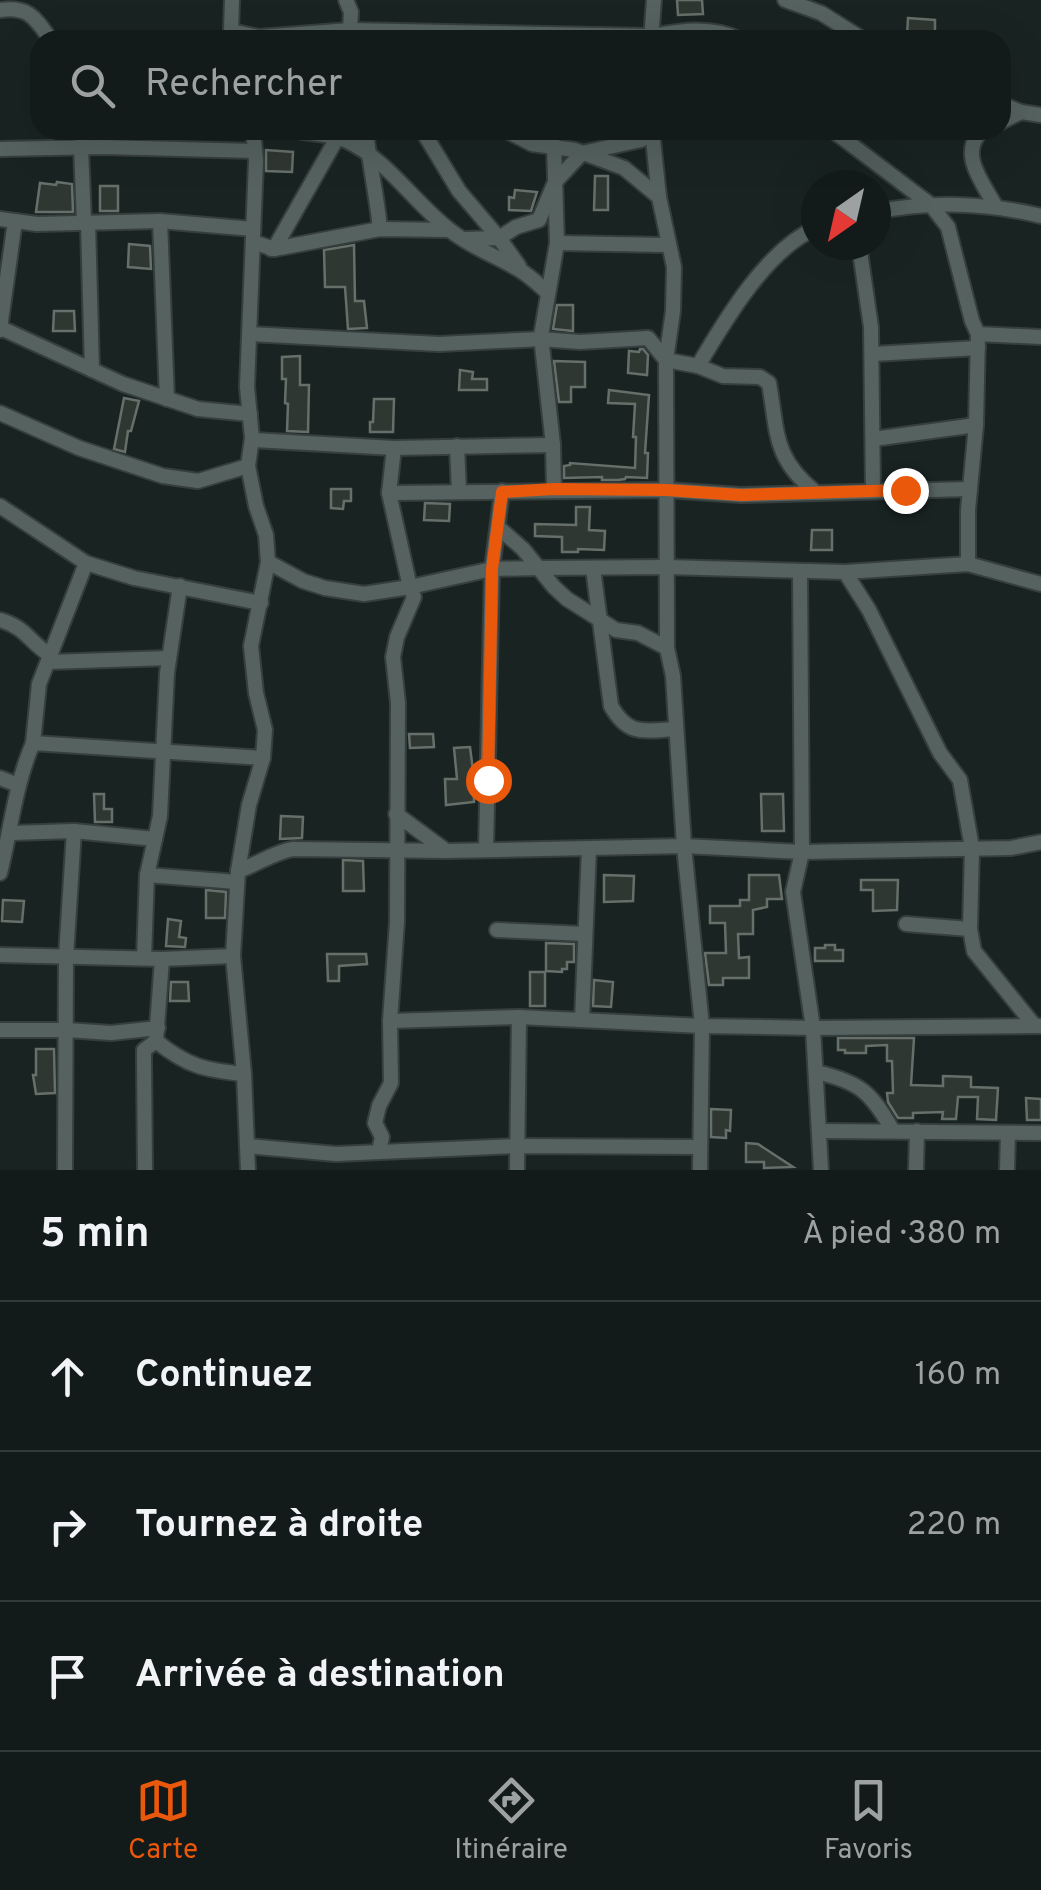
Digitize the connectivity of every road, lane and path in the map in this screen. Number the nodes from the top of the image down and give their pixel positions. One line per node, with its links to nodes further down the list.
1 (232, 0): 7 (street)
2 (346, 0): 8 (street)
3 (654, 0): 9 (street)
4 (785, 0): 10 (street)
5 (0, 10): 6 (street)
6 (44, 30)
7 (232, 30)
8 (350, 30)
9 (652, 30)
10 (848, 30)
11 (1011, 108): 12 (street)
12 (1022, 112): 13 (street); 14 (street)
13 (1041, 115)
14 (1011, 117)
15 (83, 140): 28 (street)
16 (254, 140): 30 (street)
17 (336, 140): 50 (street)
18 (347, 140): 32 (street)
19 (367, 140): 32 (street)
20 (428, 140): 45 (street)
21 (524, 140): 27 (street)
22 (552, 140): 27 (street)
23 (640, 140): 31 (street)
24 (653, 140): 34 (street)
25 (845, 140): 35 (street)
26 (974, 140): 36 (street)
27 (554, 146): 31 (street); 33 (street)
28 (81, 147): 29 (street); 30 (street); 41 (street)
29 (0, 148)
30 (255, 151): 47 (street)
31 (582, 152): 33 (street); 34 (street)
32 (368, 155): 42 (street); 43 (street)
33 (555, 182): 45 (street); 48 (street)
34 (658, 197): 49 (street)
35 (930, 205): 36 (street); 37 (street); 58 (street)
36 (996, 207): 38 (street)
37 (891, 210)
38 (1041, 216)
39 (7, 220): 41 (street); 54 (street)
40 (160, 222): 41 (street); 47 (street); 63 (street)
41 (86, 223): 62 (street)
42 (380, 229): 43 (street); 50 (street)
43 (448, 230): 46 (street)
44 (801, 236): 61 (street)
45 (498, 238): 46 (street); 52 (street)
46 (463, 240): 52 (street)
47 (253, 241): 50 (street); 55 (street)
48 (557, 243): 49 (street); 53 (street)
49 (668, 245): 60 (street)
50 (274, 249)
51 (862, 260): 59 (street)
52 (522, 270): 53 (street)
53 (548, 292): 57 (street)
54 (0, 329): 62 (street)
55 (250, 334): 57 (street); 65 (street)
56 (1041, 337): 58 (street)
57 (541, 339): 60 (street); 69 (street)
58 (978, 341): 59 (street); 66 (street)
59 (872, 354): 67 (street)
60 (666, 360): 61 (street); 75 (street)
61 (698, 366): 79 (street)
62 (92, 370): 63 (street)
63 (167, 399): 65 (street)
64 (0, 413): 72 (street)
65 (250, 414): 68 (street)
66 (976, 425): 67 (street); 74 (street)
67 (873, 439): 76 (street)
68 (252, 440): 71 (street); 72 (street)
69 (553, 445): 70 (street); 73 (street)
70 (456, 446): 71 (street); 77 (street)
71 (394, 448): 80 (street)
72 (248, 466): 83 (street)
73 (554, 489): 75 (street); 78 (street)
74 (970, 489): 76 (street); 85 (street)
75 (666, 490): 79 (street); 88 (street)
76 (873, 490): 79 (street)
77 (459, 492): 78 (street); 80 (street)
78 (502, 492): 82 (street)
79 (815, 492)
80 (390, 493): 94 (street)
81 (0, 506): 84 (street)
82 (499, 528): 86 (street); 89 (street)
83 (268, 562): 94 (street); 95 (street)
84 (86, 563): 93 (street); 100 (street)
85 (968, 564): 91 (street); 92 (street)
86 (539, 568): 87 (street); 89 (street); 97 (street)
87 (594, 568): 88 (street); 97 (street)
88 (666, 568): 90 (street); 98 (street)
89 (492, 569): 94 (street); 116 (street)
90 (800, 571): 91 (street); 118 (street)
91 (845, 572): 114 (street)
92 (1041, 584)
93 (180, 586): 95 (street); 99 (street)
94 (410, 588): 107 (street)
95 (261, 603): 104 (street)
96 (0, 620): 100 (street)
97 (599, 621): 98 (street); 101 (street)
98 (667, 648): 101 (street)
99 (169, 658): 100 (street); 103 (street)
100 (49, 659): 102 (street)
101 (675, 730): 112 (street)
102 (33, 743): 103 (street); 106 (street)
103 (163, 752): 104 (street); 110 (street)
104 (263, 758): 121 (street)
105 (0, 778): 106 (street)
106 (18, 785): 109 (street)
107 (396, 814): 115 (street); 117 (street)
108 (74, 831): 109 (street); 110 (street); 128 (street)
109 (10, 832): 119 (street)
110 (155, 838): 120 (street)
111 (1041, 842): 114 (street)
112 (684, 846): 113 (street); 118 (street); 134 (street)
113 (589, 848): 116 (street); 125 (street)
114 (972, 848): 118 (street); 123 (street)
115 (396, 850): 117 (street); 121 (street); 132 (street)
116 (486, 850): 117 (street)
117 (446, 851)
118 (802, 852): 136 (street)
119 (0, 873)
120 (147, 875): 121 (street); 129 (street)
121 (238, 876): 127 (street)
122 (906, 924): 123 (street)
123 (970, 929): 135 (street)
124 (497, 930): 125 (street)
125 (585, 934): 133 (street)
126 (0, 955): 128 (street)
127 (233, 956): 130 (street); 141 (street)
128 (66, 957): 129 (street); 138 (street)
129 (144, 958): 130 (street)
130 (162, 960): 139 (street)
131 (519, 1017): 132 (street); 133 (street); 148 (street)
132 (390, 1020): 150 (street)
133 (582, 1020): 134 (street)
134 (702, 1026): 136 (street); 149 (street)
135 (1037, 1026): 136 (street)
136 (813, 1028): 140 (street)
137 (0, 1030): 138 (street)
138 (66, 1030): 139 (street); 151 (street)
139 (157, 1035): 141 (street); 152 (street)
140 (816, 1072): 142 (street); 143 (street)
141 (244, 1074): 147 (street)
142 (820, 1131): 143 (street); 156 (street)
143 (893, 1131): 144 (street)
144 (917, 1131): 145 (street); 157 (street)
145 (1008, 1133): 146 (street); 158 (street)
146 (1041, 1133)
147 (247, 1146): 150 (street); 153 (street)
148 (518, 1146): 149 (street); 150 (street); 154 (street)
149 (700, 1147): 155 (street)
150 (378, 1151)
151 (65, 1170)
152 (145, 1170)
153 (248, 1170)
154 (517, 1170)
155 (700, 1170)
156 (821, 1170)
157 (916, 1170)
158 (1007, 1170)

